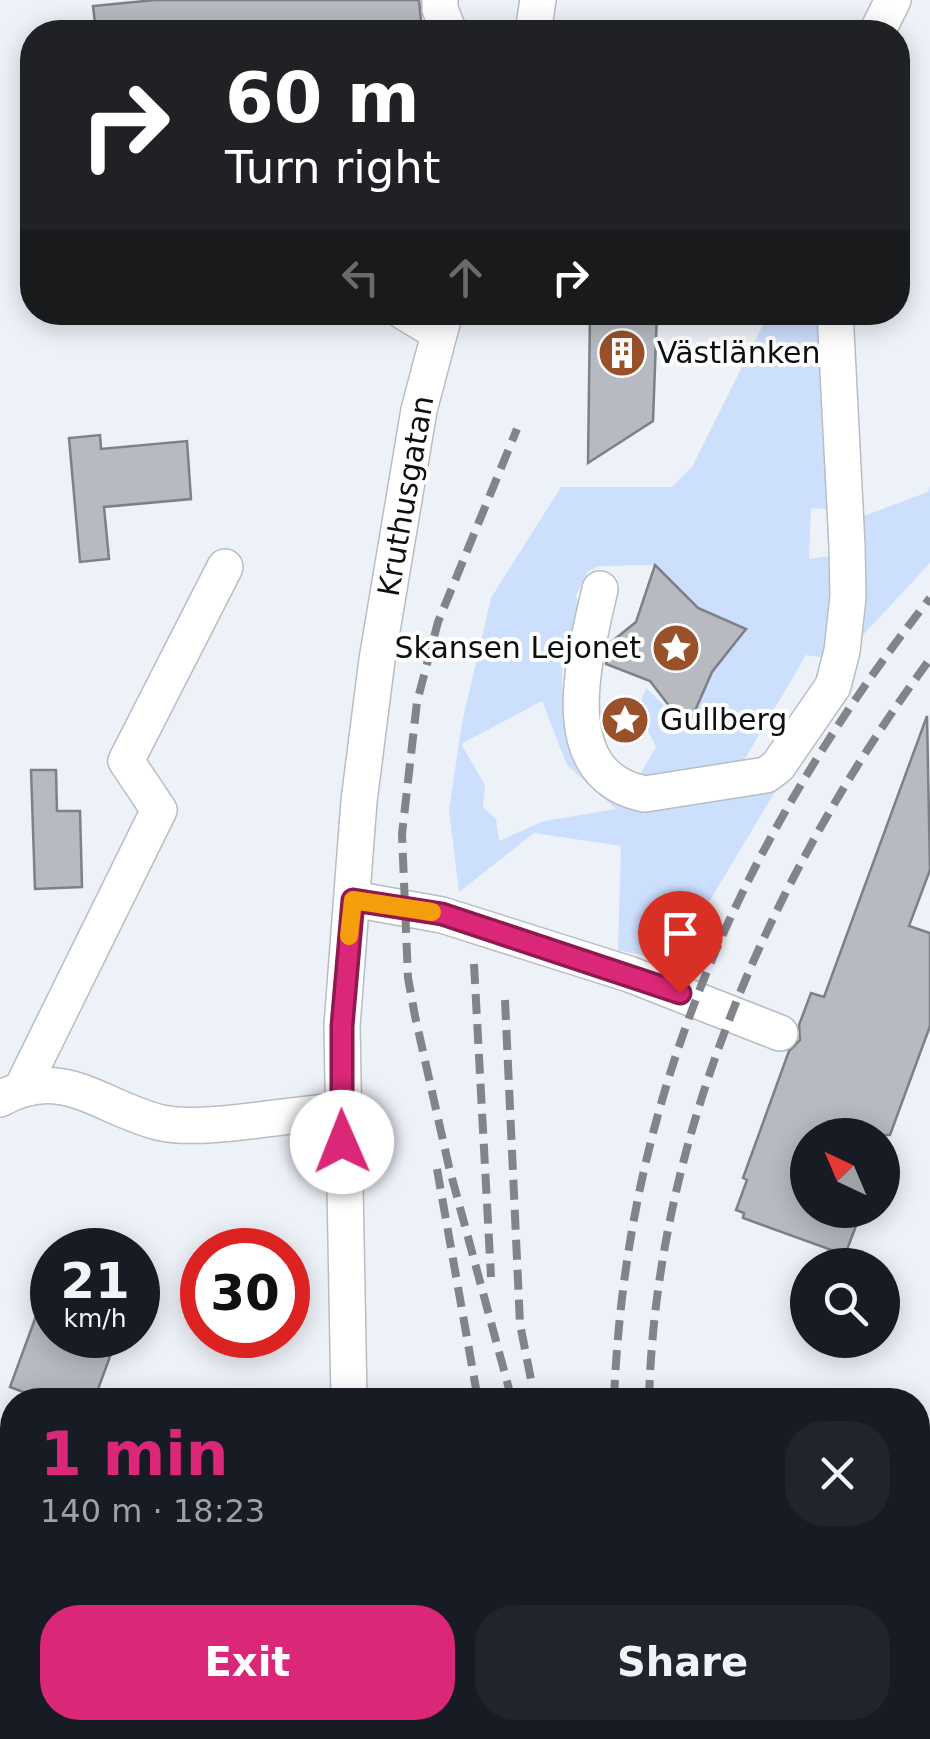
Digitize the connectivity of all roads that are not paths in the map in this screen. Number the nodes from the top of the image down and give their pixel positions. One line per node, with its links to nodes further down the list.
1 (441, 325): 5 (street, Kruthusgatan)
2 (836, 325): 4 (street)
3 (225, 567): 7 (street)
4 (600, 589)
5 (353, 900): 6 (street); 8 (street, Kruthusgatan)
6 (780, 1033)
7 (12, 1092): 8 (street)
8 (341, 1111): 9 (street, Kruthusgatan)
9 (348, 1388)

